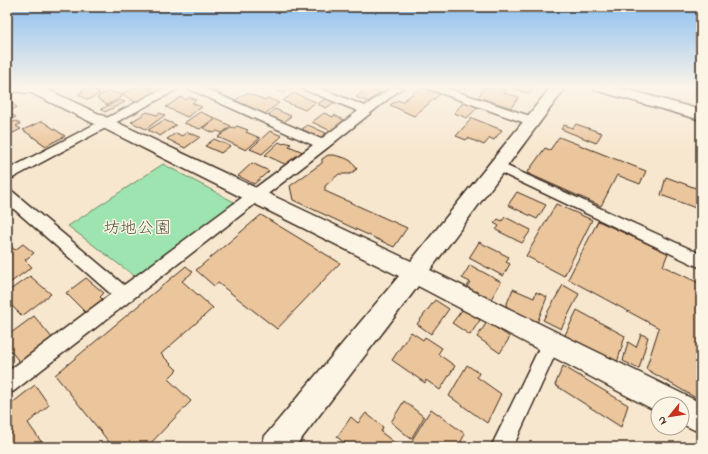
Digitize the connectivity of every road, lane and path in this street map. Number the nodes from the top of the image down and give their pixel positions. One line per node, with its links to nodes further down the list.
1 (77, 108): 12 (street)
2 (135, 108): 12 (street)
3 (241, 108): 13 (street)
4 (360, 108): 9 (street)
5 (371, 108): 9 (street)
6 (495, 108): 11 (street)
7 (542, 108): 11 (street)
8 (677, 108): 10 (highway)
9 (367, 111): 13 (street)
10 (701, 115)
11 (532, 121): 14 (street)
12 (107, 123): 15 (street); 17 (street)
13 (323, 144): 17 (street)
14 (498, 166): 18 (street); 19 (street)
15 (7, 176)
16 (7, 195): 20 (street)
17 (256, 196): 19 (street); 20 (street)
18 (701, 261)
19 (414, 273): 21 (street); 26 (street)
20 (124, 295): 22 (street)
21 (551, 344): 23 (street); 27 (street)
22 (7, 384)
23 (657, 396)
24 (690, 412): 25 (street)
25 (701, 418)
26 (276, 447)
27 (502, 447)

